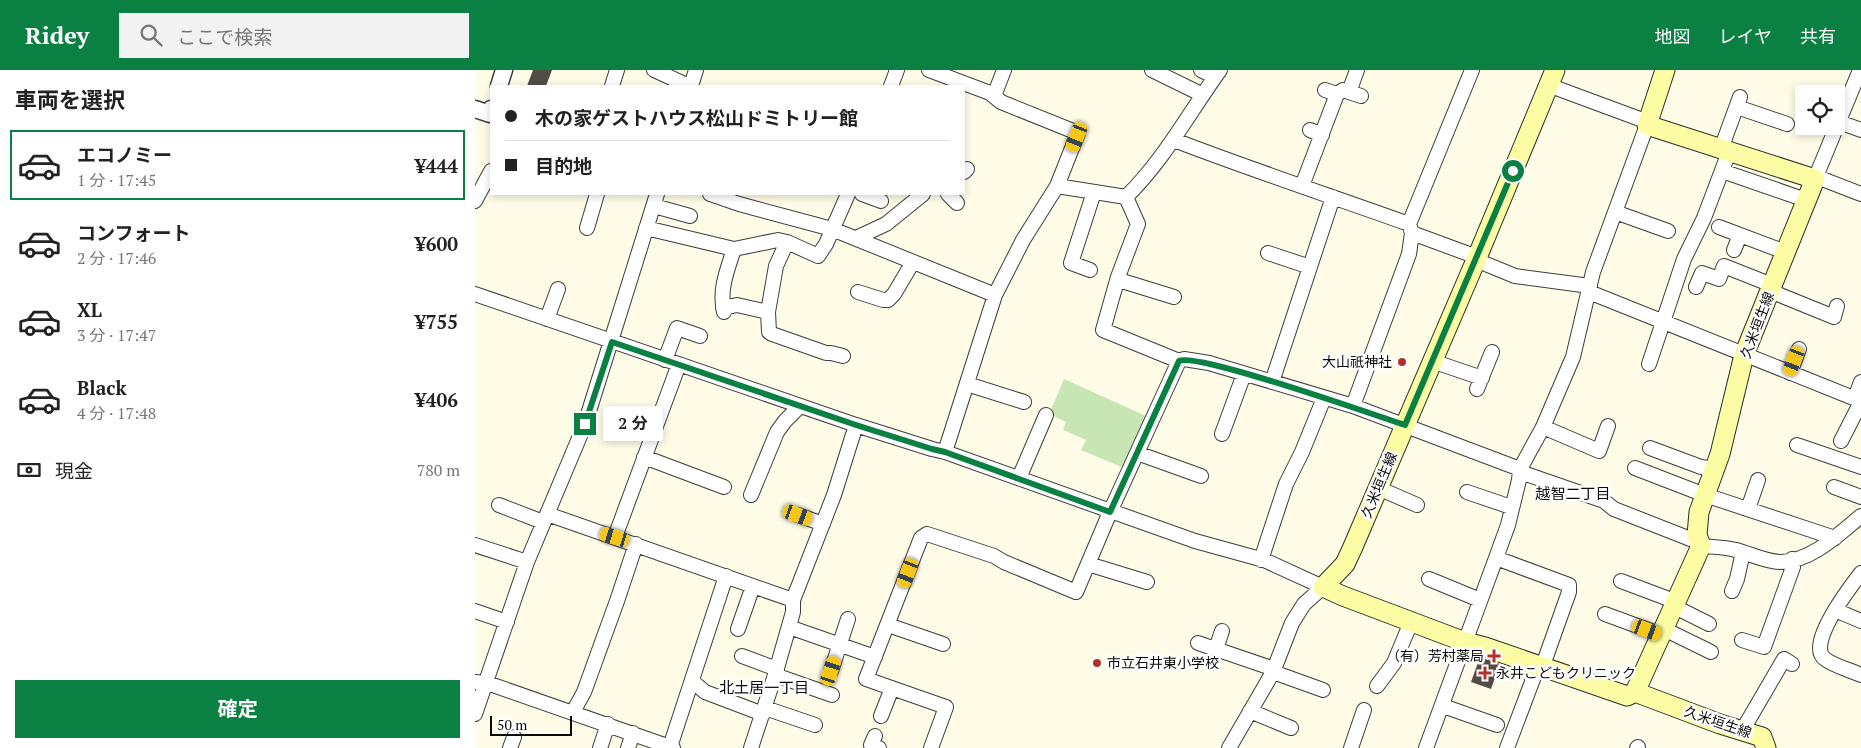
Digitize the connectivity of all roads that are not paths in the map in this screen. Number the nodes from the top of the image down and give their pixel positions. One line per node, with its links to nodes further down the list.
1 (504, 70): 16 (street)
2 (617, 70): 17 (street)
3 (654, 70): 18 (street)
4 (696, 70): 19 (street)
5 (897, 70): 20 (street)
6 (929, 70): 21 (street)
7 (1003, 70): 24 (street)
8 (1152, 70): 23 (street)
9 (1201, 70): 14 (street)
10 (1357, 70): 38 (street)
11 (1472, 70): 57 (street)
12 (1665, 70): 27 (main road)
13 (1860, 70): 25 (street)
14 (1218, 73): 23 (street)
15 (1551, 77): 27 (street); 67 (main road, 久米垣生線)
16 (499, 85)
17 (611, 85)
18 (688, 85)
19 (690, 85)
20 (891, 85)
21 (957, 85)
22 (966, 90): 24 (street)
23 (1203, 95): 32 (street)
24 (994, 96): 37 (street)
25 (1856, 97): 26 (street)
26 (1845, 113)
27 (1647, 123): 33 (main road); 52 (street)
28 (1787, 124): 33 (street)
29 (1845, 124): 30 (street)
30 (1861, 130)
31 (1834, 135): 36 (street)
32 (1174, 140): 38 (street); 46 (street)
33 (1725, 150): 34 (street); 36 (main road)
34 (1722, 171): 49 (street); 83 (street)
35 (490, 173): 50 (street)
36 (1816, 178): 40 (street); 49 (main road, 久米垣生線)
37 (1057, 186): 39 (street); 78 (street)
38 (1302, 186): 47 (street)
39 (1095, 192): 46 (street); 70 (street)
40 (1861, 194)
41 (597, 195): 55 (street)
42 (713, 195): 58 (street)
43 (848, 195): 58 (street)
44 (865, 195): 51 (street)
45 (922, 195): 61 (street)
46 (1126, 197): 71 (street)
47 (1333, 197): 57 (street); 69 (street)
48 (655, 200): 53 (street); 56 (street)
49 (1806, 200): 66 (main road, 久米垣生線)
50 (475, 201)
51 (881, 201)
52 (1615, 212): 59 (street); 75 (street)
53 (690, 216)
54 (1719, 227): 60 (street)
55 (587, 228)
56 (647, 228): 63 (street); 85 (street)
57 (1411, 228): 67 (street); 104 (street)
58 (832, 229): 61 (street); 62 (street)
59 (1668, 231)
60 (1740, 235): 64 (street); 66 (street)
61 (856, 238): 68 (street)
62 (787, 242): 63 (street); 81 (street)
63 (734, 249): 81 (street)
64 (1734, 250)
65 (1268, 252): 69 (street)
66 (1785, 252): 73 (main road, 久米垣生線)
67 (1477, 258): 75 (street); 92 (main road, 久米垣生線)
68 (913, 262): 76 (street); 78 (street)
69 (1310, 267): 97 (street)
70 (1090, 270)
71 (1118, 277): 79 (street); 91 (street)
72 (1696, 287): 73 (street)
73 (1771, 288): 80 (street); 88 (main road, 久米垣生線)
74 (558, 289): 82 (street)
75 (1590, 289): 83 (street); 109 (street)
76 (858, 292)
77 (475, 294): 82 (street)
78 (995, 295): 99 (street)
79 (1174, 297)
80 (1837, 306)
81 (769, 312): 89 (street)
82 (547, 319): 85 (street)
83 (1662, 321): 88 (street); 94 (street)
84 (700, 336): 90 (street)
85 (612, 342): 90 (street); 138 (street)
86 (1799, 349): 95 (street)
87 (1492, 352): 92 (street)
88 (1744, 355): 95 (street); 120 (main road, 久米垣生線)
89 (843, 356)
90 (665, 360): 93 (street)
91 (1179, 361): 96 (street); 115 (street)
92 (1432, 361): 107 (main road, 久米垣生線)
93 (679, 364): 103 (street); 116 (street)
94 (1649, 364)
95 (1790, 373): 101 (street)
96 (1244, 374): 97 (street); 110 (street)
97 (1272, 382): 100 (street)
98 (1861, 382): 101 (street)
99 (967, 384): 102 (street); 114 (street)
100 (1324, 398): 104 (street); 147 (street)
101 (1859, 401): 111 (street)
102 (1024, 402)
103 (800, 406): 106 (street); 128 (street)
104 (1353, 406): 107 (street)
105 (1046, 415): 122 (street)
106 (856, 425): 114 (street); 139 (street)
107 (1405, 425): 119 (street); 126 (main road, 久米垣生線)
108 (1608, 426): 109 (street)
109 (1543, 427): 119 (street)
110 (1223, 434)
111 (1841, 441)
112 (1797, 445): 117 (street)
113 (1650, 448): 120 (street)
114 (945, 452): 122 (street)
115 (1137, 453): 121 (street); 135 (street)
116 (644, 457): 125 (street); 141 (street)
117 (1861, 467)
118 (1635, 468): 129 (street)
119 (1520, 469): 133 (street); 142 (street)
120 (1714, 469): 129 (main road, 久米垣生線)
121 (1201, 476)
122 (1019, 478): 135 (street)
123 (1758, 480): 134 (street)
124 (1834, 487): 130 (street)
125 (724, 488)
126 (1378, 488): 132 (street); 156 (main road, 久米垣生線)
127 (1467, 492): 133 (street)
128 (751, 495)
129 (1705, 495): 134 (street); 142 (main road, 久米垣生線)
130 (1861, 497)
131 (499, 505): 138 (street)
132 (1417, 505)
133 (1511, 507): 145 (street)
134 (1748, 509): 140 (street)
135 (1110, 512): 147 (street); 149 (street)
136 (798, 515): 139 (street)
137 (1861, 516): 140 (street)
138 (545, 518): 141 (street); 148 (street)
139 (823, 524): 158 (street)
140 (1835, 538): 146 (street)
141 (625, 540): 151 (street); 199 (street)
142 (1700, 542): 144 (street); 160 (main road, 久米垣生線)
143 (475, 545): 148 (street)
144 (1743, 552): 146 (street); 157 (street)
145 (1497, 558): 159 (street); 184 (street)
146 (1792, 559): 174 (street)
147 (1261, 560): 156 (street)
148 (527, 562): 166 (street)
149 (1088, 564): 154 (street); 169 (street)
150 (1861, 574): 161 (street)
151 (726, 576): 155 (street); 189 (street)
152 (1429, 579): 159 (street)
153 (1621, 581): 160 (street)
154 (1147, 582)
155 (753, 586): 158 (street); 171 (street)
156 (1323, 587): 167 (main road, 久米垣生線); 186 (street)
157 (1732, 591)
158 (793, 600): 170 (street)
159 (1480, 600): 176 (street)
160 (1676, 605): 168 (street); 173 (main road, 久米垣生線)
161 (1835, 610): 165 (street); 188 (street)
162 (475, 611): 166 (street)
163 (1605, 614): 173 (street)
164 (848, 619): 178 (street)
165 (1861, 621)
166 (507, 622): 190 (street)
167 (1411, 622): 176 (main road, 久米垣生線); 191 (street)
168 (1709, 624)
169 (888, 625): 177 (street); 182 (street)
170 (789, 627): 178 (street); 187 (street)
171 (738, 629)
172 (1222, 631): 179 (street)
173 (1663, 632): 180 (street); 194 (main road, 久米垣生線)
174 (1742, 640)
175 (1198, 642): 179 (street)
176 (1465, 642): 184 (main road, 久米垣生線); 196 (street)
177 (943, 644)
178 (839, 645): 182 (street); 185 (street)
179 (1216, 649): 186 (street)
180 (1711, 652)
181 (742, 656): 187 (street)
182 (875, 657): 192 (street)
183 (1792, 664): 207 (street)
184 (1540, 667): 194 (main road, 久米垣生線); 217 (street)
185 (831, 671)
186 (1274, 671): 193 (street); 198 (street)
187 (776, 672): 195 (street); 197 (street)
188 (1861, 675)
189 (691, 681): 197 (street); 209 (street)
190 (481, 682): 199 (street); 200 (street)
191 (1377, 686)
192 (892, 688): 201 (street); 214 (street)
193 (1323, 690)
194 (1635, 692): 207 (main road, 久米垣生線)
195 (832, 695)
196 (1443, 706): 205 (street); 210 (street)
197 (764, 711): 204 (street); 213 (street)
198 (1251, 711): 206 (street); 215 (street)
199 (573, 712): 203 (street)
200 (475, 714)
201 (881, 716)
202 (1366, 717): 216 (street)
203 (608, 724): 208 (street); 211 (street)
204 (815, 725)
205 (1497, 726)
206 (1291, 728)
207 (1742, 731): 218 (main road, 久米垣生線)
208 (633, 733): 209 (street); 212 (street)
209 (671, 747)
210 (1431, 747)
211 (599, 748)
212 (628, 748)
213 (751, 748)
214 (931, 748)
215 (1229, 748)
216 (1351, 748)
217 (1507, 748)
218 (1766, 748)

